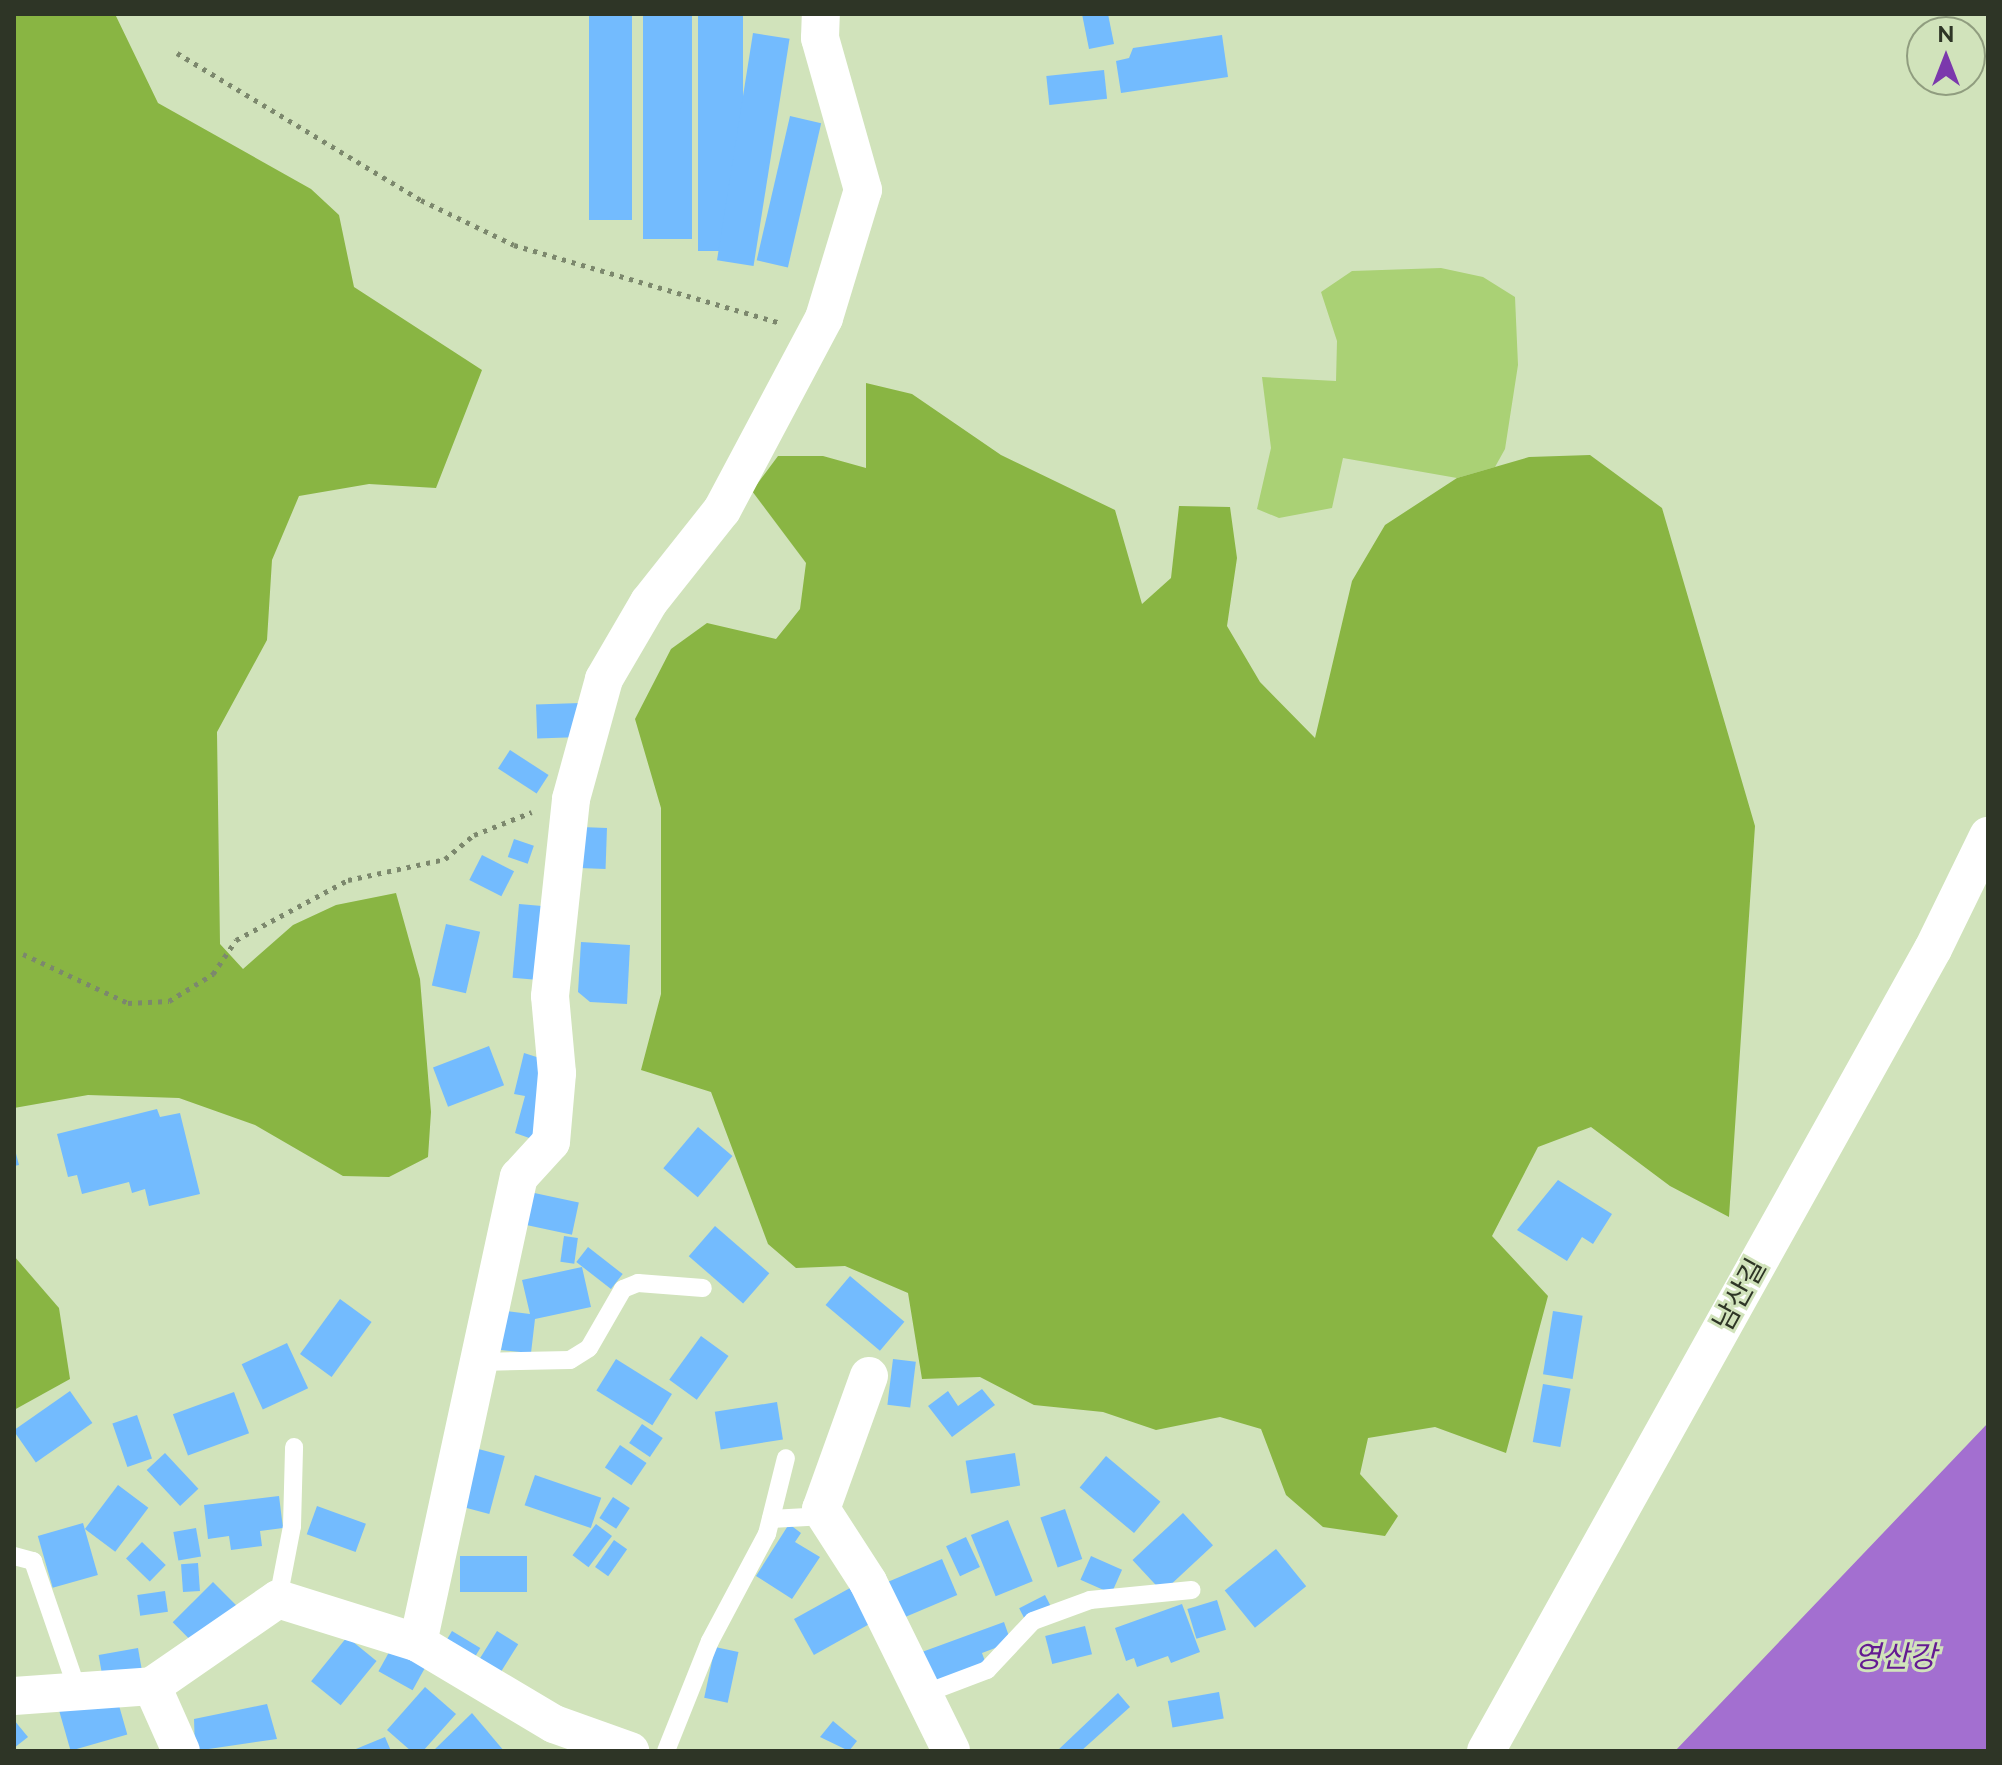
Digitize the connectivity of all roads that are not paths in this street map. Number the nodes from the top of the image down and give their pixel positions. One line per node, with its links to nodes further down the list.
1 (821, 14): 4 (street)
2 (1988, 836): 22 (street, 남산길)
3 (703, 1288): 4 (lane)
4 (479, 1362): 13 (street)
5 (869, 1376): 8 (street)
6 (294, 1447): 12 (lane)
7 (786, 1458): 9 (lane)
8 (825, 1516): 9 (lane); 16 (street)
9 (771, 1519): 20 (lane)
10 (14, 1556): 15 (lane)
11 (1192, 1590): 16 (lane)
12 (278, 1599): 13 (street); 14 (street)
13 (418, 1643): 19 (street)
14 (152, 1686): 15 (street); 18 (street)
15 (78, 1692): 17 (street)
16 (921, 1695): 21 (street)
17 (14, 1696)
18 (181, 1751)
19 (630, 1751)
20 (666, 1751)
21 (951, 1751)
22 (1486, 1751)

